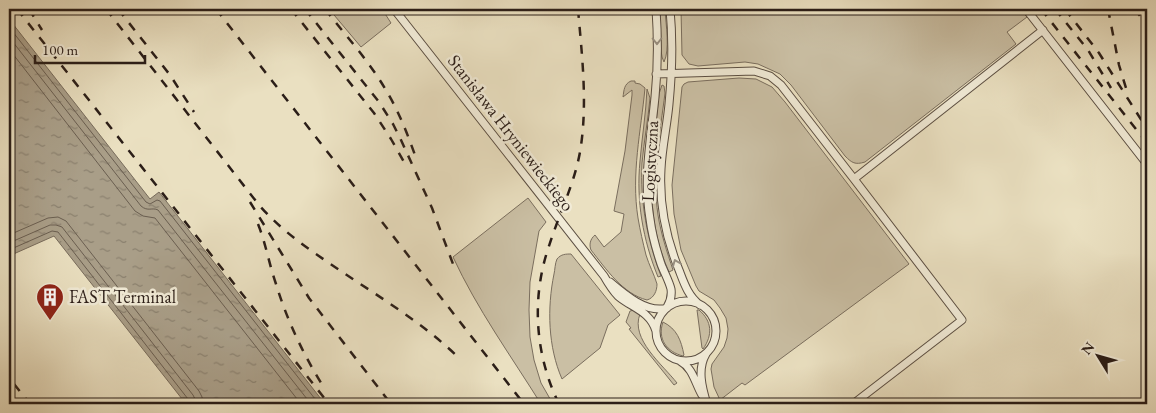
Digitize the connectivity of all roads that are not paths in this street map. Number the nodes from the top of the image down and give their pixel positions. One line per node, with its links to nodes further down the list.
1 (394, 9): 10 (street, Stanisława Hryniewieckiego)
2 (656, 9): 6 (street, Logistyczna, one-way to 6)
3 (670, 9): 7 (street, Logistyczna)
4 (1026, 9): 5 (street)
5 (1043, 30): 8 (street); 9 (street)
6 (656, 74): 7 (street); 12 (street, Logistyczna)
7 (671, 74): 9 (street); 11 (street, Logistyczna, one-way to 7)
8 (1147, 164)
9 (854, 179): 16 (street)
10 (604, 276): 12 (street, Stanisława Hryniewieckiego); 13 (street, Stanisława Hryniewieckiego)
11 (700, 305): 12 (street); 14 (street)
12 (667, 308): 13 (street)
13 (656, 331): 15 (street)
14 (707, 353): 15 (street); 15 (street)
15 (680, 361)
16 (853, 404)

